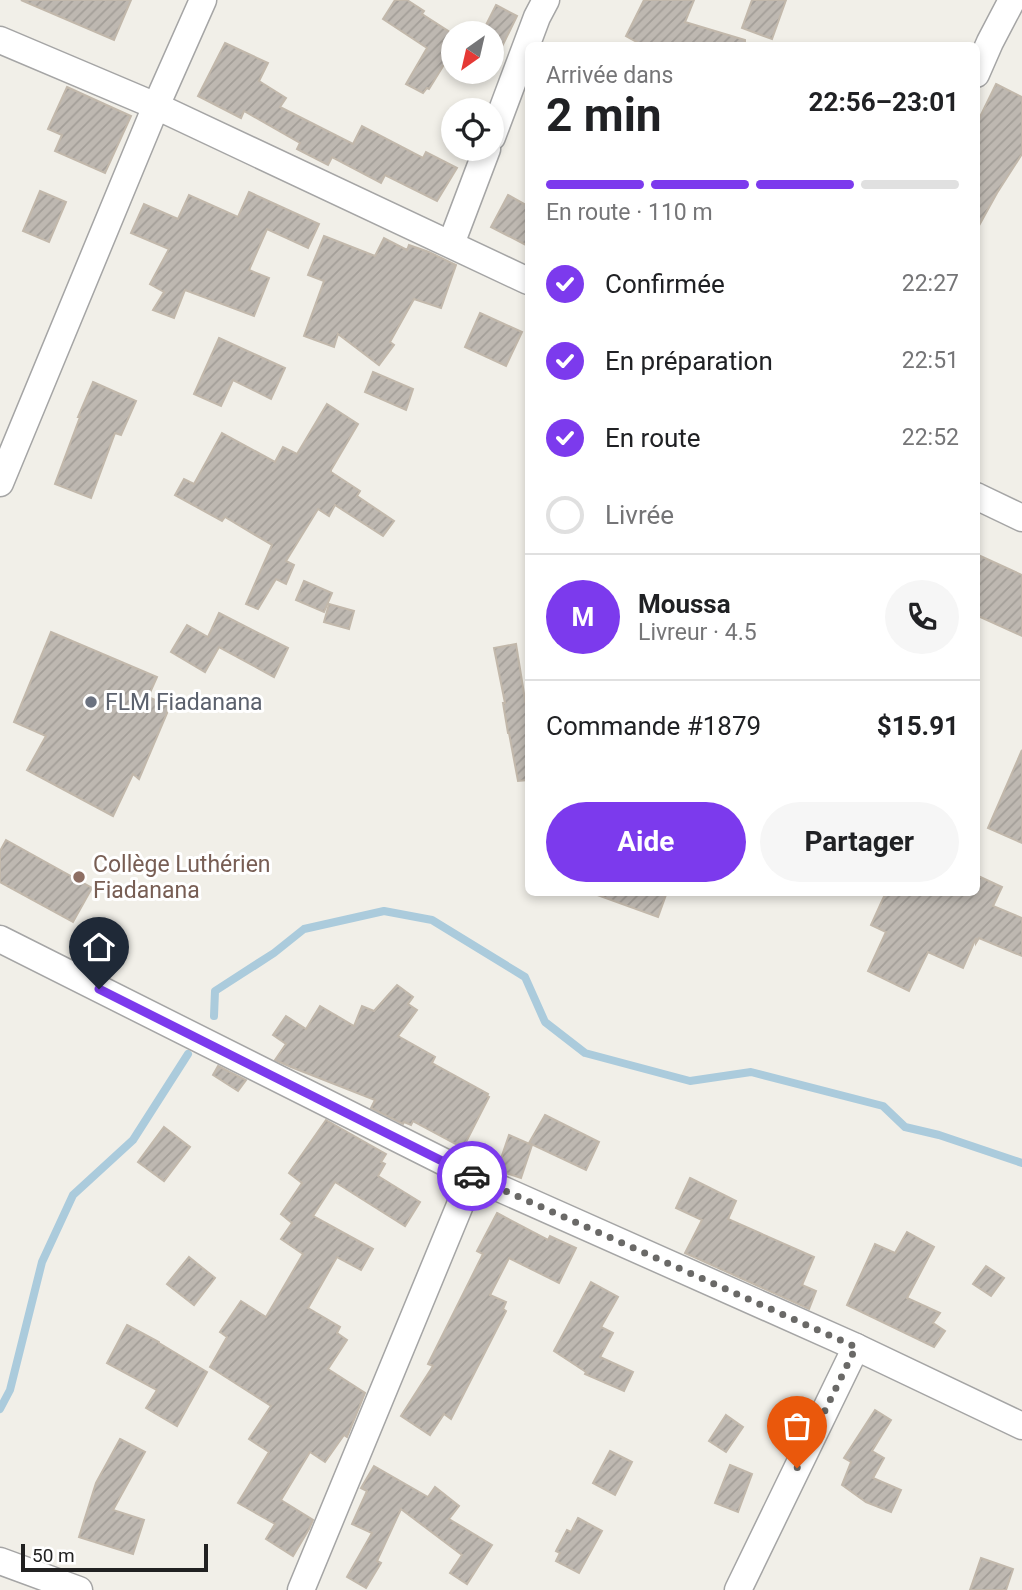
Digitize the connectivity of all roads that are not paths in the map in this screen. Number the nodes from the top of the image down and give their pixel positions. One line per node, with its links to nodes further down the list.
1 (203, 0): 9 (street)
2 (546, 0): 5 (street)
3 (1012, 0): 7 (street)
4 (0, 40): 9 (street)
5 (528, 42)
6 (525, 49): 8 (street)
7 (980, 65)
8 (504, 105)
9 (156, 106): 11 (street); 13 (street)
10 (482, 161): 11 (street)
11 (451, 244): 12 (street)
12 (525, 280)
13 (0, 483)
14 (980, 498): 15 (street)
15 (1022, 518)
16 (0, 939): 17 (street)
17 (471, 1176): 18 (street); 22 (street)
18 (856, 1347): 19 (street); 23 (street)
19 (1022, 1426)
20 (0, 1561): 21 (street)
21 (79, 1590)
22 (301, 1590)
23 (738, 1590)

